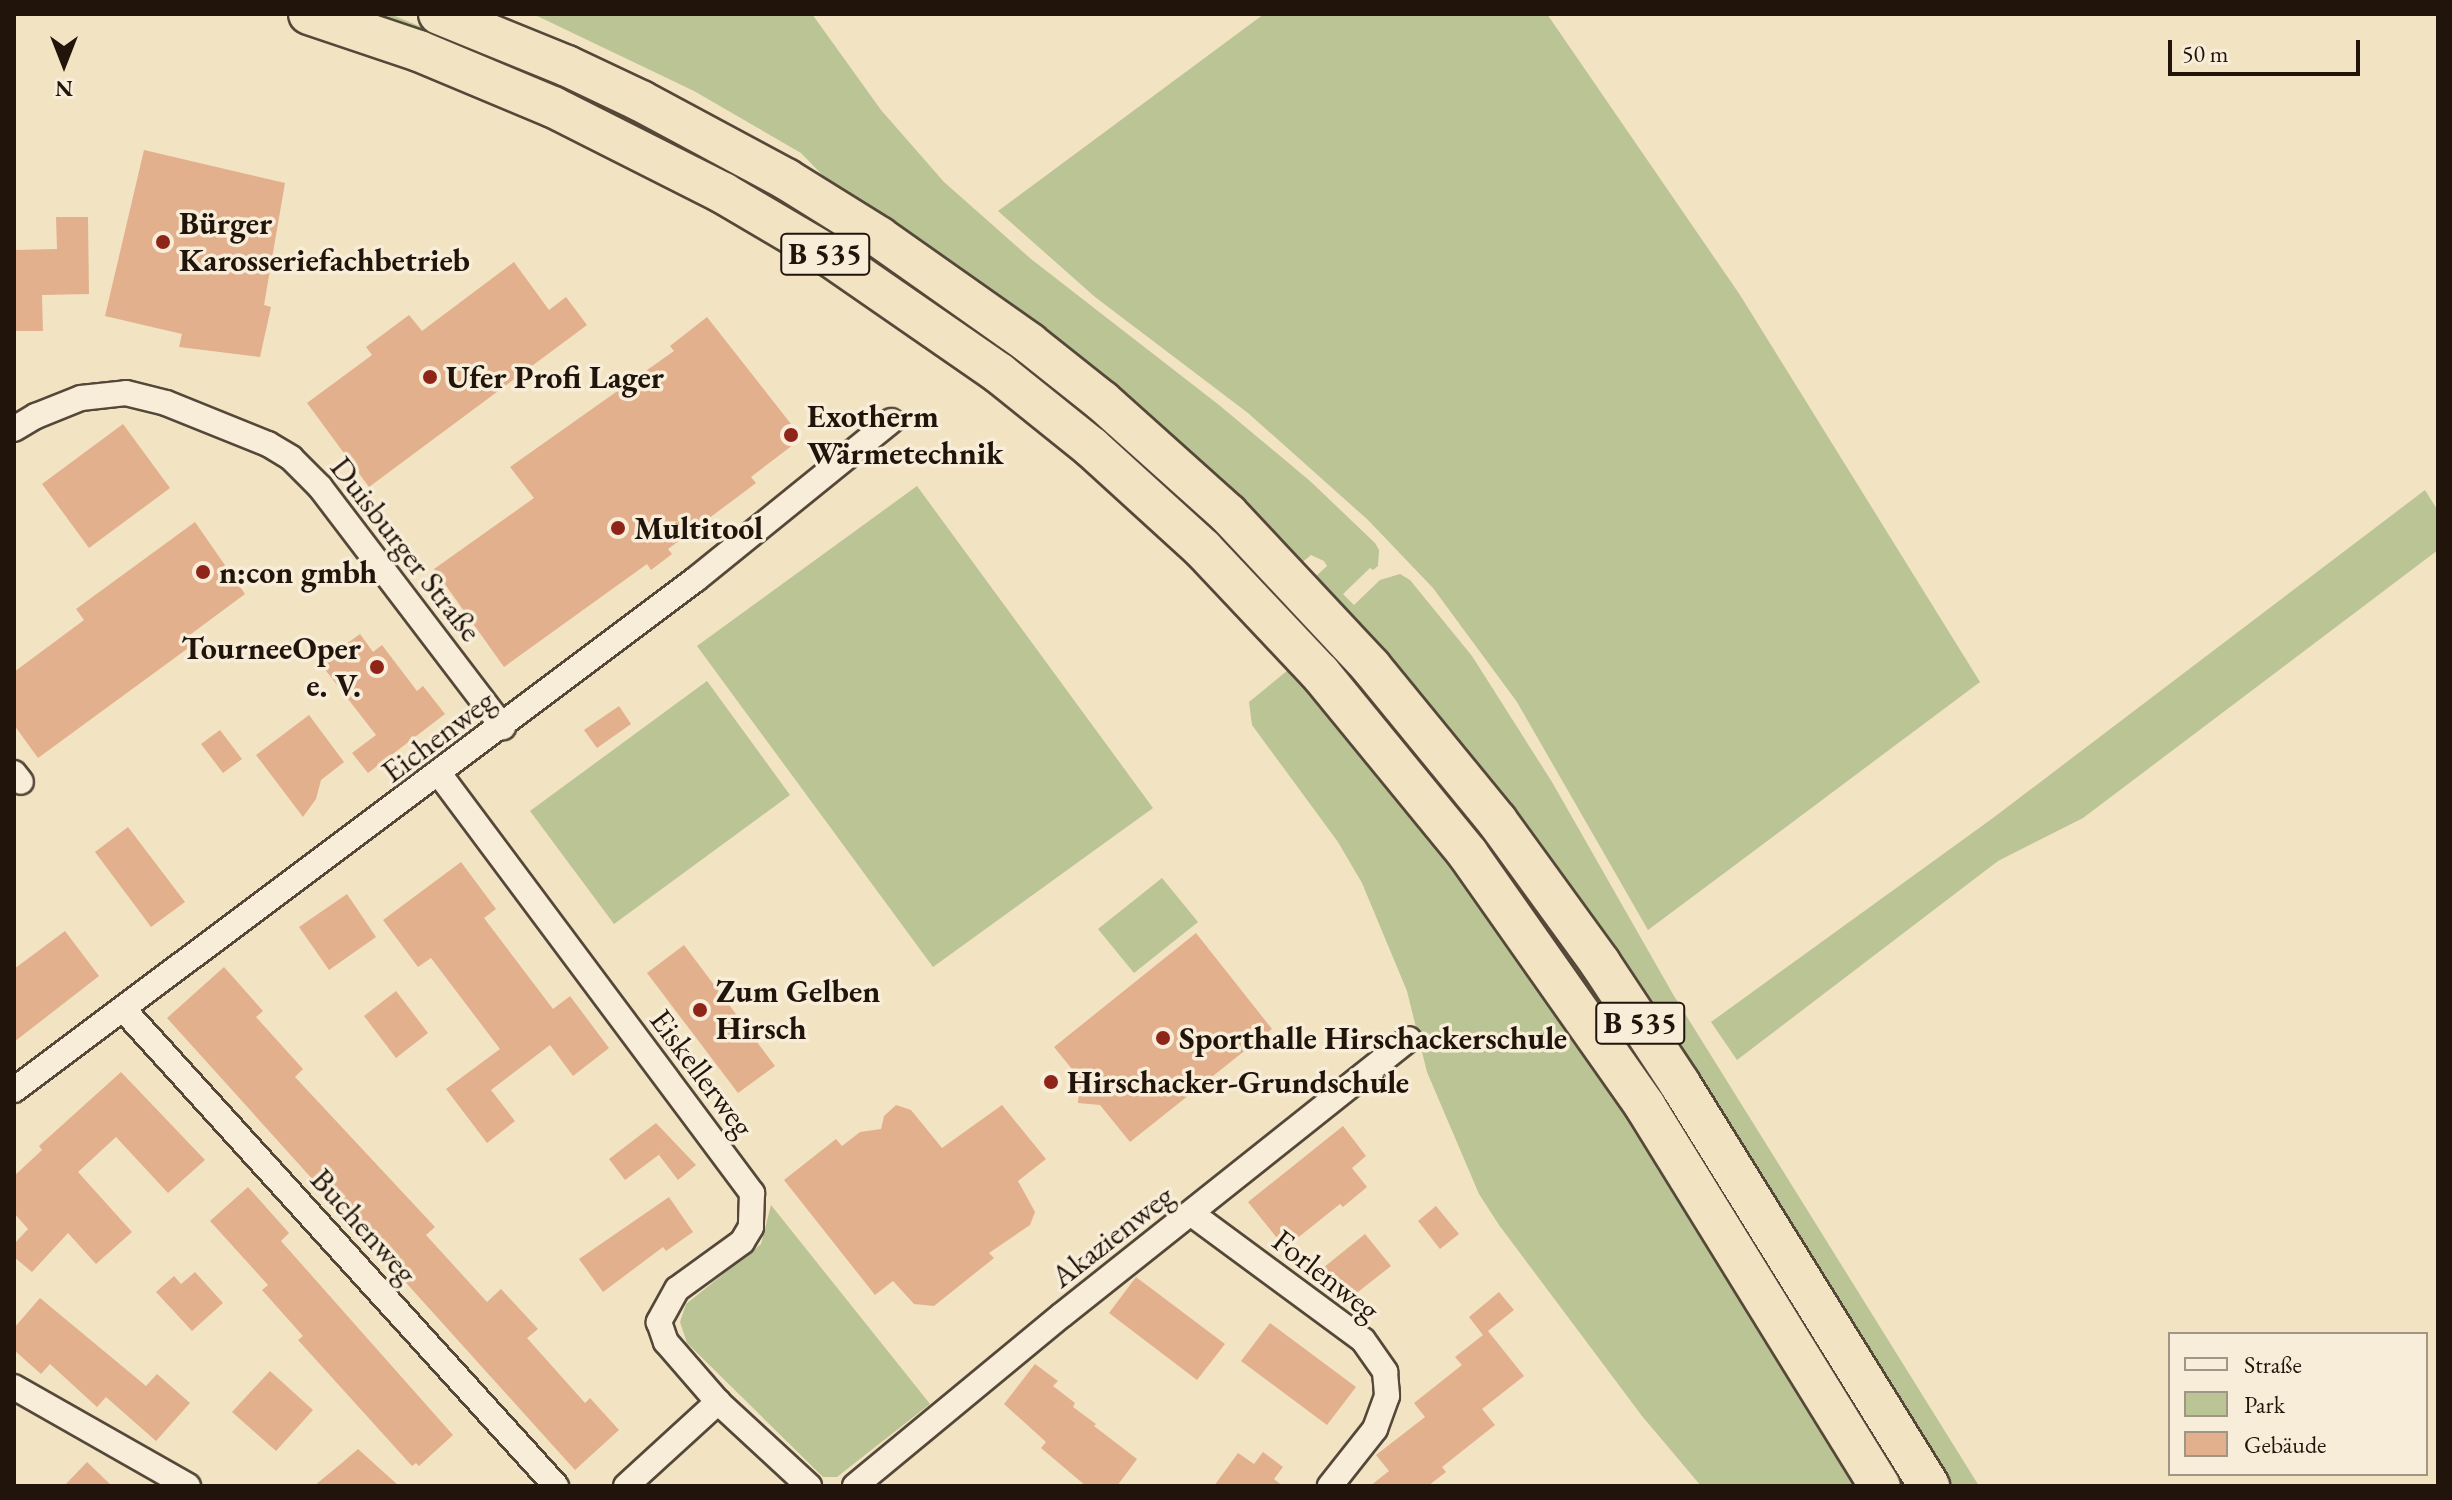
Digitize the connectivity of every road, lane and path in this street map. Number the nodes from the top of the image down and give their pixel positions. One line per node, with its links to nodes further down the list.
1 (309, 14): 19 (highway, B 535)
2 (439, 14): 20 (highway, B 535)
3 (891, 421): 5 (street, Eichenweg)
4 (14, 429): 5 (street, Duisburger Straße)
5 (503, 727): 6 (street, Eichenweg)
6 (440, 775): 7 (street, Eichenweg); 12 (street, Eiskellerweg)
7 (124, 1010): 9 (street, Eichenweg); 14 (street, Buchenweg)
8 (1409, 1039): 10 (street, Akazienweg)
9 (14, 1090)
10 (1192, 1214): 17 (street, Akazienweg); 18 (street, Forlenweg)
11 (14, 1387): 13 (street)
12 (718, 1402): 15 (street); 16 (street, Eiskellerweg)
13 (188, 1486)
14 (556, 1486)
15 (626, 1486)
16 (809, 1486)
17 (855, 1486)
18 (1330, 1486)
19 (1880, 1486)
20 (1929, 1486)

